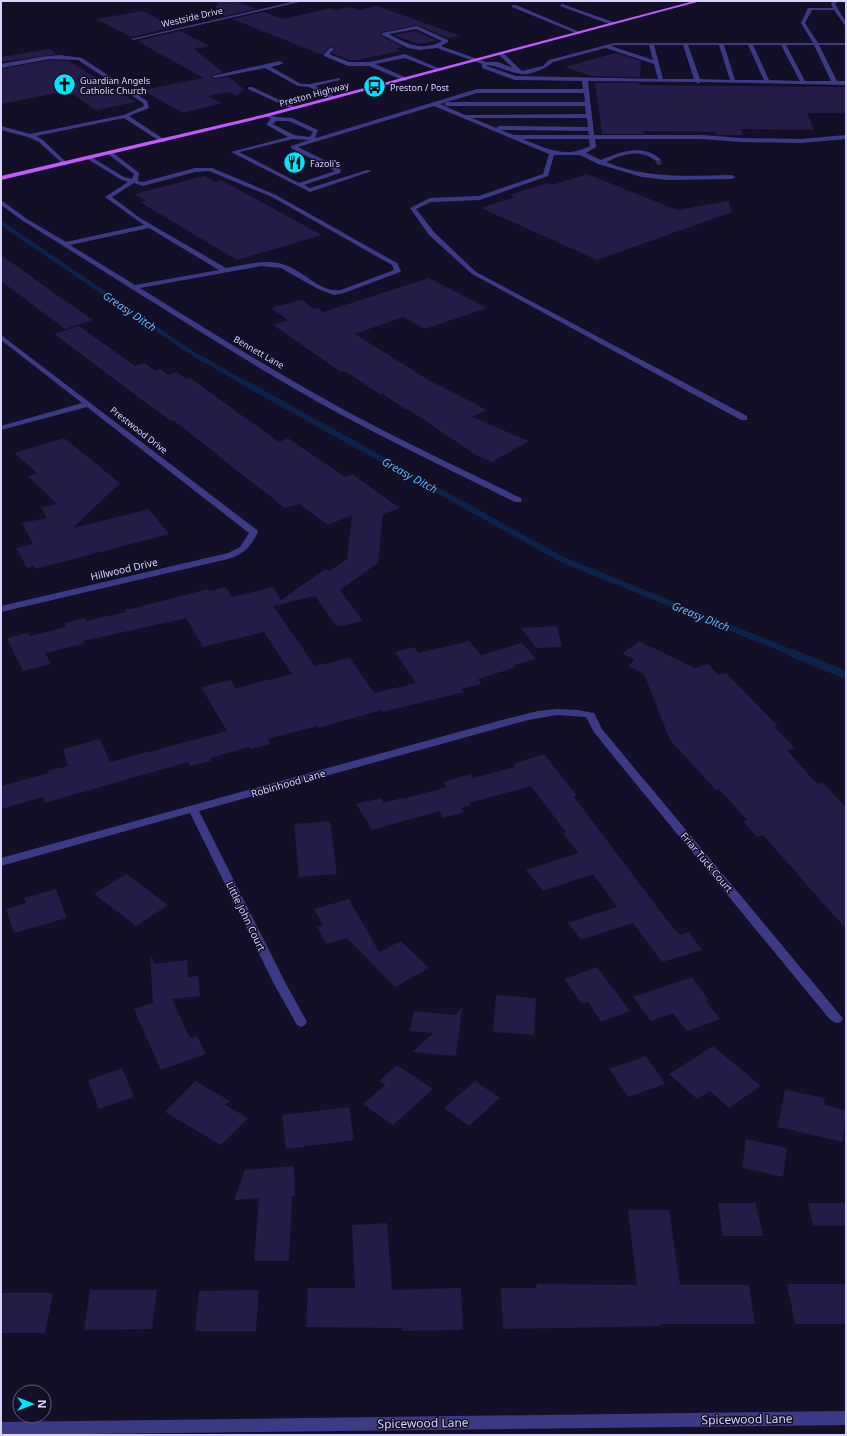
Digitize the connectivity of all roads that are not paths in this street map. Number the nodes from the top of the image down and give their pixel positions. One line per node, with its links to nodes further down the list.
1 (302, 1): 11 (street, Westside Drive)
2 (699, 1): 8 (main road, Preston Highway)
3 (562, 5): 8 (street)
4 (514, 6): 10 (street)
5 (836, 6): 6 (street); 17 (street)
6 (839, 15): 7 (street); 9 (street)
7 (846, 15)
8 (614, 24): 10 (main road, Preston Highway)
9 (846, 25)
10 (580, 33): 22 (main road, Preston Highway)
11 (133, 39)
12 (651, 44): 13 (street); 20 (street); 26 (street)
13 (685, 44): 14 (street); 38 (street)
14 (721, 44): 15 (street); 39 (street)
15 (750, 44): 16 (street); 40 (street)
16 (783, 44): 17 (street); 41 (street)
17 (816, 44): 18 (street); 42 (street)
18 (846, 44)
19 (436, 46): 19 (street); 23 (street)
20 (605, 46): 26 (street); 31 (street)
21 (331, 49): 27 (street)
22 (501, 54): 23 (main road, Preston Highway); 31 (street)
23 (476, 60): 25 (street); 30 (main road, Preston Highway)
24 (280, 63): 29 (street)
25 (485, 63): 31 (street); 35 (street)
26 (657, 63): 37 (street)
27 (370, 64): 30 (street); 34 (street)
28 (1, 66): 52 (street)
29 (266, 66): 32 (street); 44 (street)
30 (440, 70): 34 (main road, Preston Highway)
31 (521, 73): 35 (street)
32 (215, 76)
33 (338, 79): 44 (street)
34 (404, 79): 47 (main road, Preston Highway)
35 (529, 79): 36 (street)
36 (585, 80): 37 (street); 46 (street)
37 (662, 81): 38 (street)
38 (698, 82): 39 (street)
39 (733, 82): 40 (street)
40 (767, 82): 41 (street)
41 (804, 83): 42 (street)
42 (835, 83): 43 (street)
43 (846, 83)
44 (310, 86): 47 (street)
45 (250, 88): 50 (street)
46 (586, 91): 48 (street); 49 (street)
47 (335, 98): 50 (main road, Preston Highway)
48 (435, 104): 49 (street); 53 (street); 64 (street)
49 (588, 104): 54 (street)
50 (294, 108): 51 (main road, Preston Highway)
51 (267, 115): 55 (street); 65 (main road, Preston Highway)
52 (125, 116): 59 (street); 65 (street)
53 (462, 116): 54 (street); 57 (street)
54 (589, 116): 58 (street)
55 (275, 119): 60 (street); 64 (street)
56 (1, 128): 59 (street)
57 (493, 128): 58 (street); 61 (street)
58 (591, 129): 62 (street)
59 (30, 136): 72 (street)
60 (293, 136): 64 (street); 77 (street)
61 (513, 136): 62 (street); 67 (street)
62 (592, 137): 63 (street); 68 (street)
63 (846, 137)
64 (314, 139): 77 (street)
65 (163, 141): 66 (main road, Preston Highway)
66 (110, 153): 69 (main road, Preston Highway); 76 (street)
67 (552, 153): 68 (street); 85 (street)
68 (581, 153): 71 (street)
69 (89, 158): 72 (main road, Preston Highway); 76 (street)
70 (658, 160): 71 (street)
71 (600, 163): 74 (street)
72 (65, 164): 75 (main road, Preston Highway)
73 (369, 171): 77 (street)
74 (732, 177)
75 (1, 178)
76 (135, 180): 79 (street); 81 (street)
77 (299, 184)
78 (1, 202): 80 (street, Bennett Lane)
79 (150, 226): 80 (street); 81 (street)
80 (66, 244): 82 (street, Bennett Lane)
81 (226, 270): 82 (street)
82 (134, 287): 87 (street, Bennett Lane)
83 (1, 337): 84 (street, Prestwood Drive)
84 (88, 404): 86 (street); 88 (street, Prestwood Drive)
85 (744, 418)
86 (1, 428)
87 (518, 500)
88 (249, 544): 89 (street, Hillwood Drive)
89 (1, 609)
90 (576, 712): 91 (street, Robinhood Lane); 93 (street, Friar Tuck Court)
91 (193, 809): 92 (street, Robinhood Lane); 94 (street, Little John Court)
92 (1, 862)
93 (838, 1019)
94 (301, 1022)
95 (846, 1418): 96 (street, Spicewood Lane)
96 (1, 1429)

